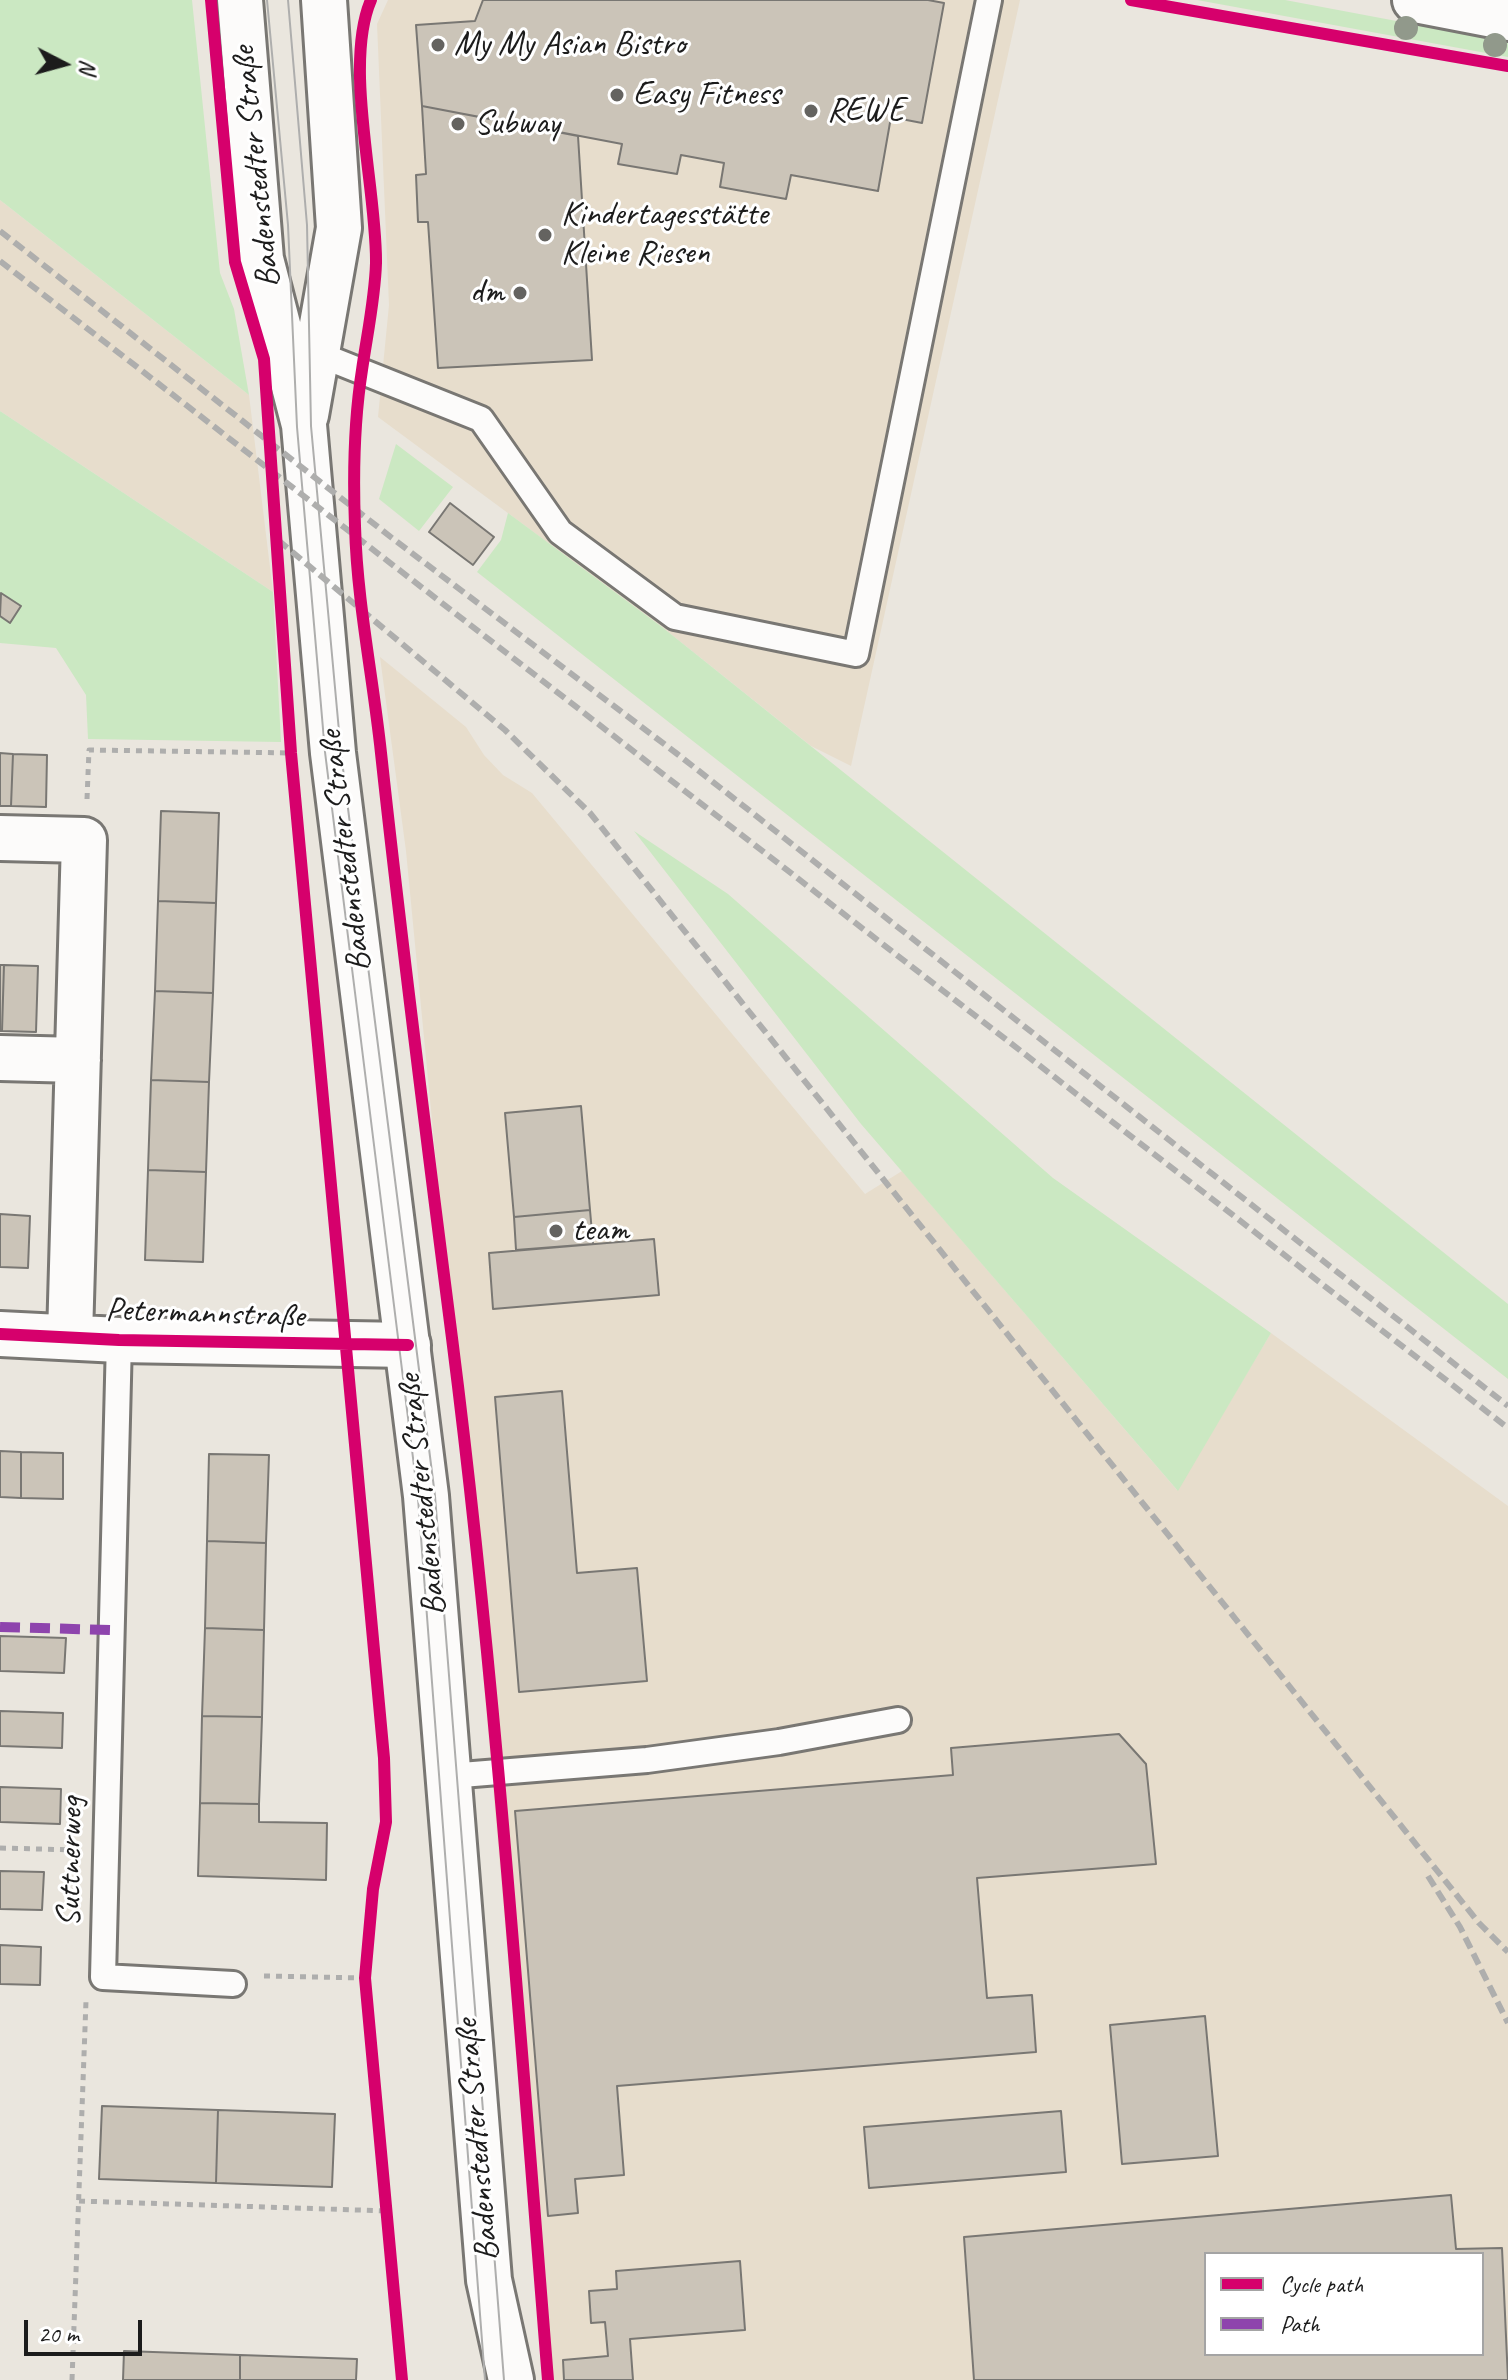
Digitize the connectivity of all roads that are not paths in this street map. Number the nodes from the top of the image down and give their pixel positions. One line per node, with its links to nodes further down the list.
1 (240, 0): 7 (street, Badenstedter Straße)
2 (989, 0): 6 (lane)
3 (1415, 0): 5 (street)
4 (326, 3): 6 (street, Badenstedter Straße)
5 (1508, 18)
6 (318, 354): 7 (street, Badenstedter Straße)
7 (304, 425): 14 (street, Badenstedter Straße)
8 (0, 838): 10 (street)
9 (0, 1058): 10 (street)
10 (78, 1060): 12 (street)
11 (0, 1334): 12 (street, Petermannstraße)
12 (70, 1337): 13 (street, Petermannstraße)
13 (119, 1340): 14 (street, Petermannstraße); 17 (lane, Suttnerweg)
14 (408, 1345): 16 (street, Badenstedter Straße)
15 (898, 1720): 16 (lane)
16 (449, 1776): 18 (street, Badenstedter Straße)
17 (233, 1984)
18 (489, 2280): 19 (street, Badenstedter Straße); 20 (street, Badenstedter Straße)
19 (481, 2380)
20 (511, 2380)

